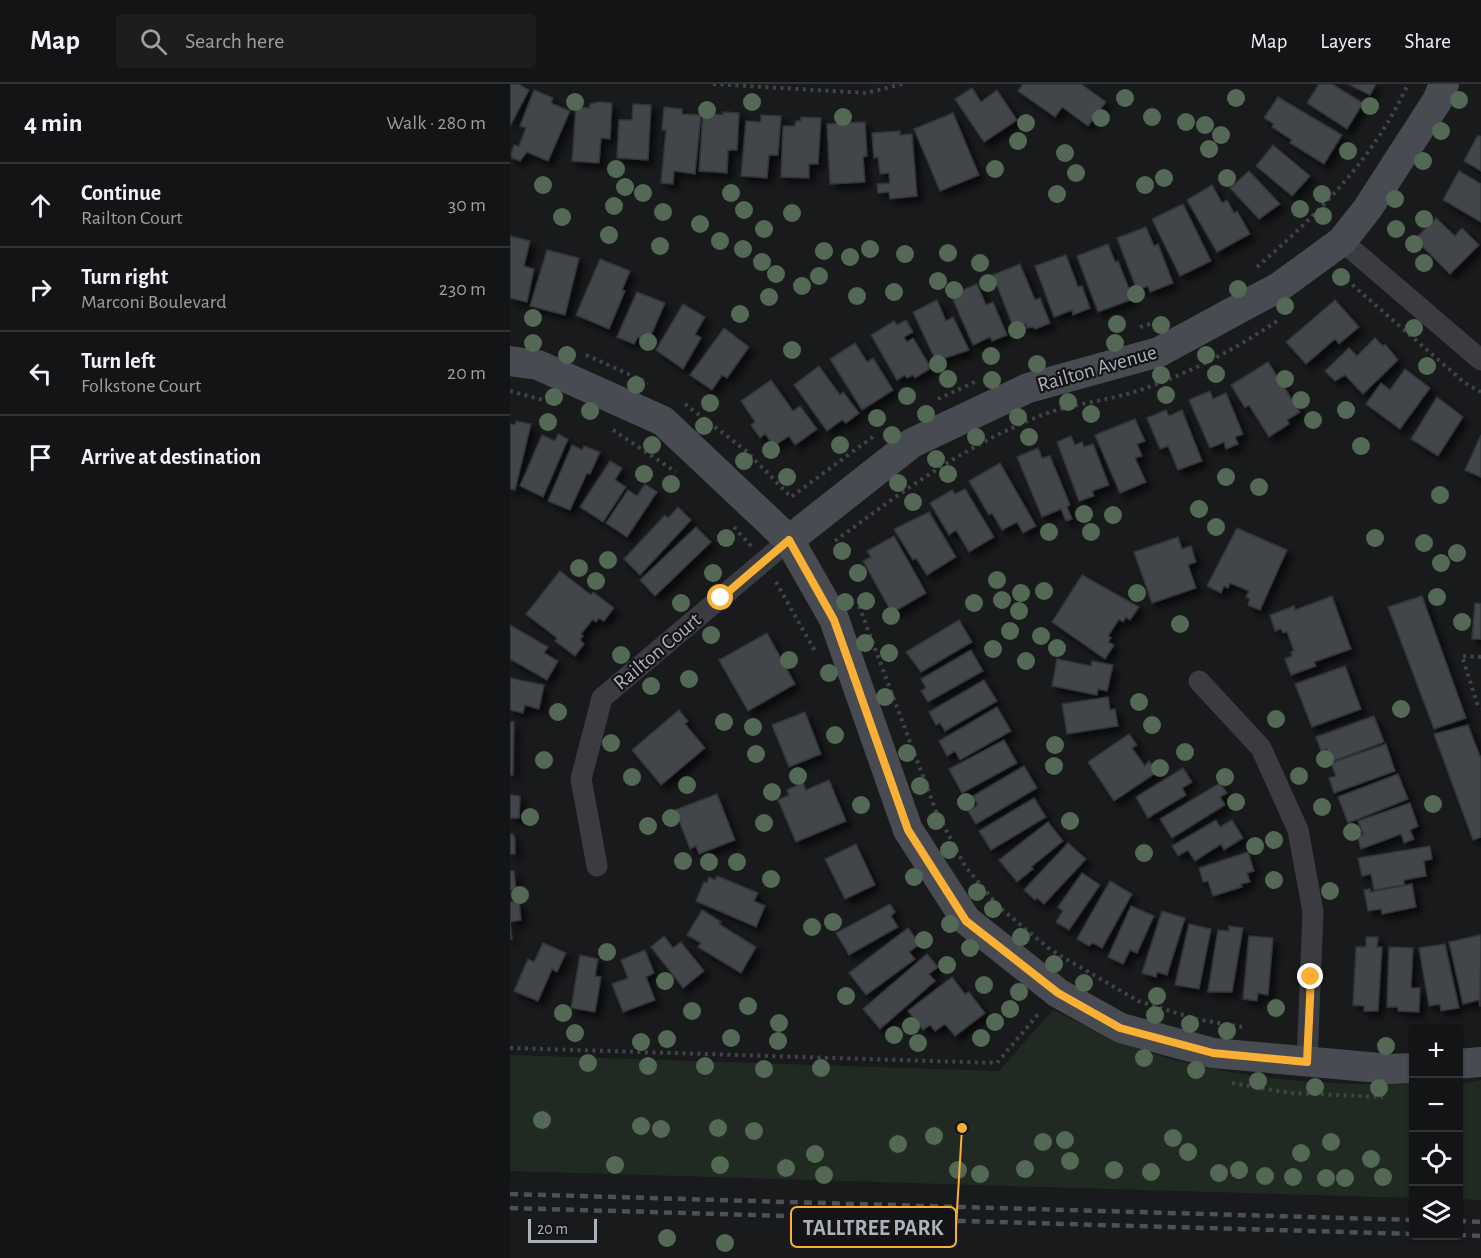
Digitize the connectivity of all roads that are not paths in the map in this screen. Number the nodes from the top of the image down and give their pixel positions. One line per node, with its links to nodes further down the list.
1 (1444, 84): 2 (street, Railton Avenue)
2 (1342, 241): 3 (street); 5 (street, Railton Avenue)
3 (1481, 360)
4 (510, 361): 5 (street)
5 (789, 540): 7 (street, Railton Court); 8 (street)
6 (1199, 681): 8 (street)
7 (597, 866)
8 (1307, 1062): 11 (street)
9 (1481, 1062): 10 (street)
10 (1463, 1064)
11 (1409, 1068)

